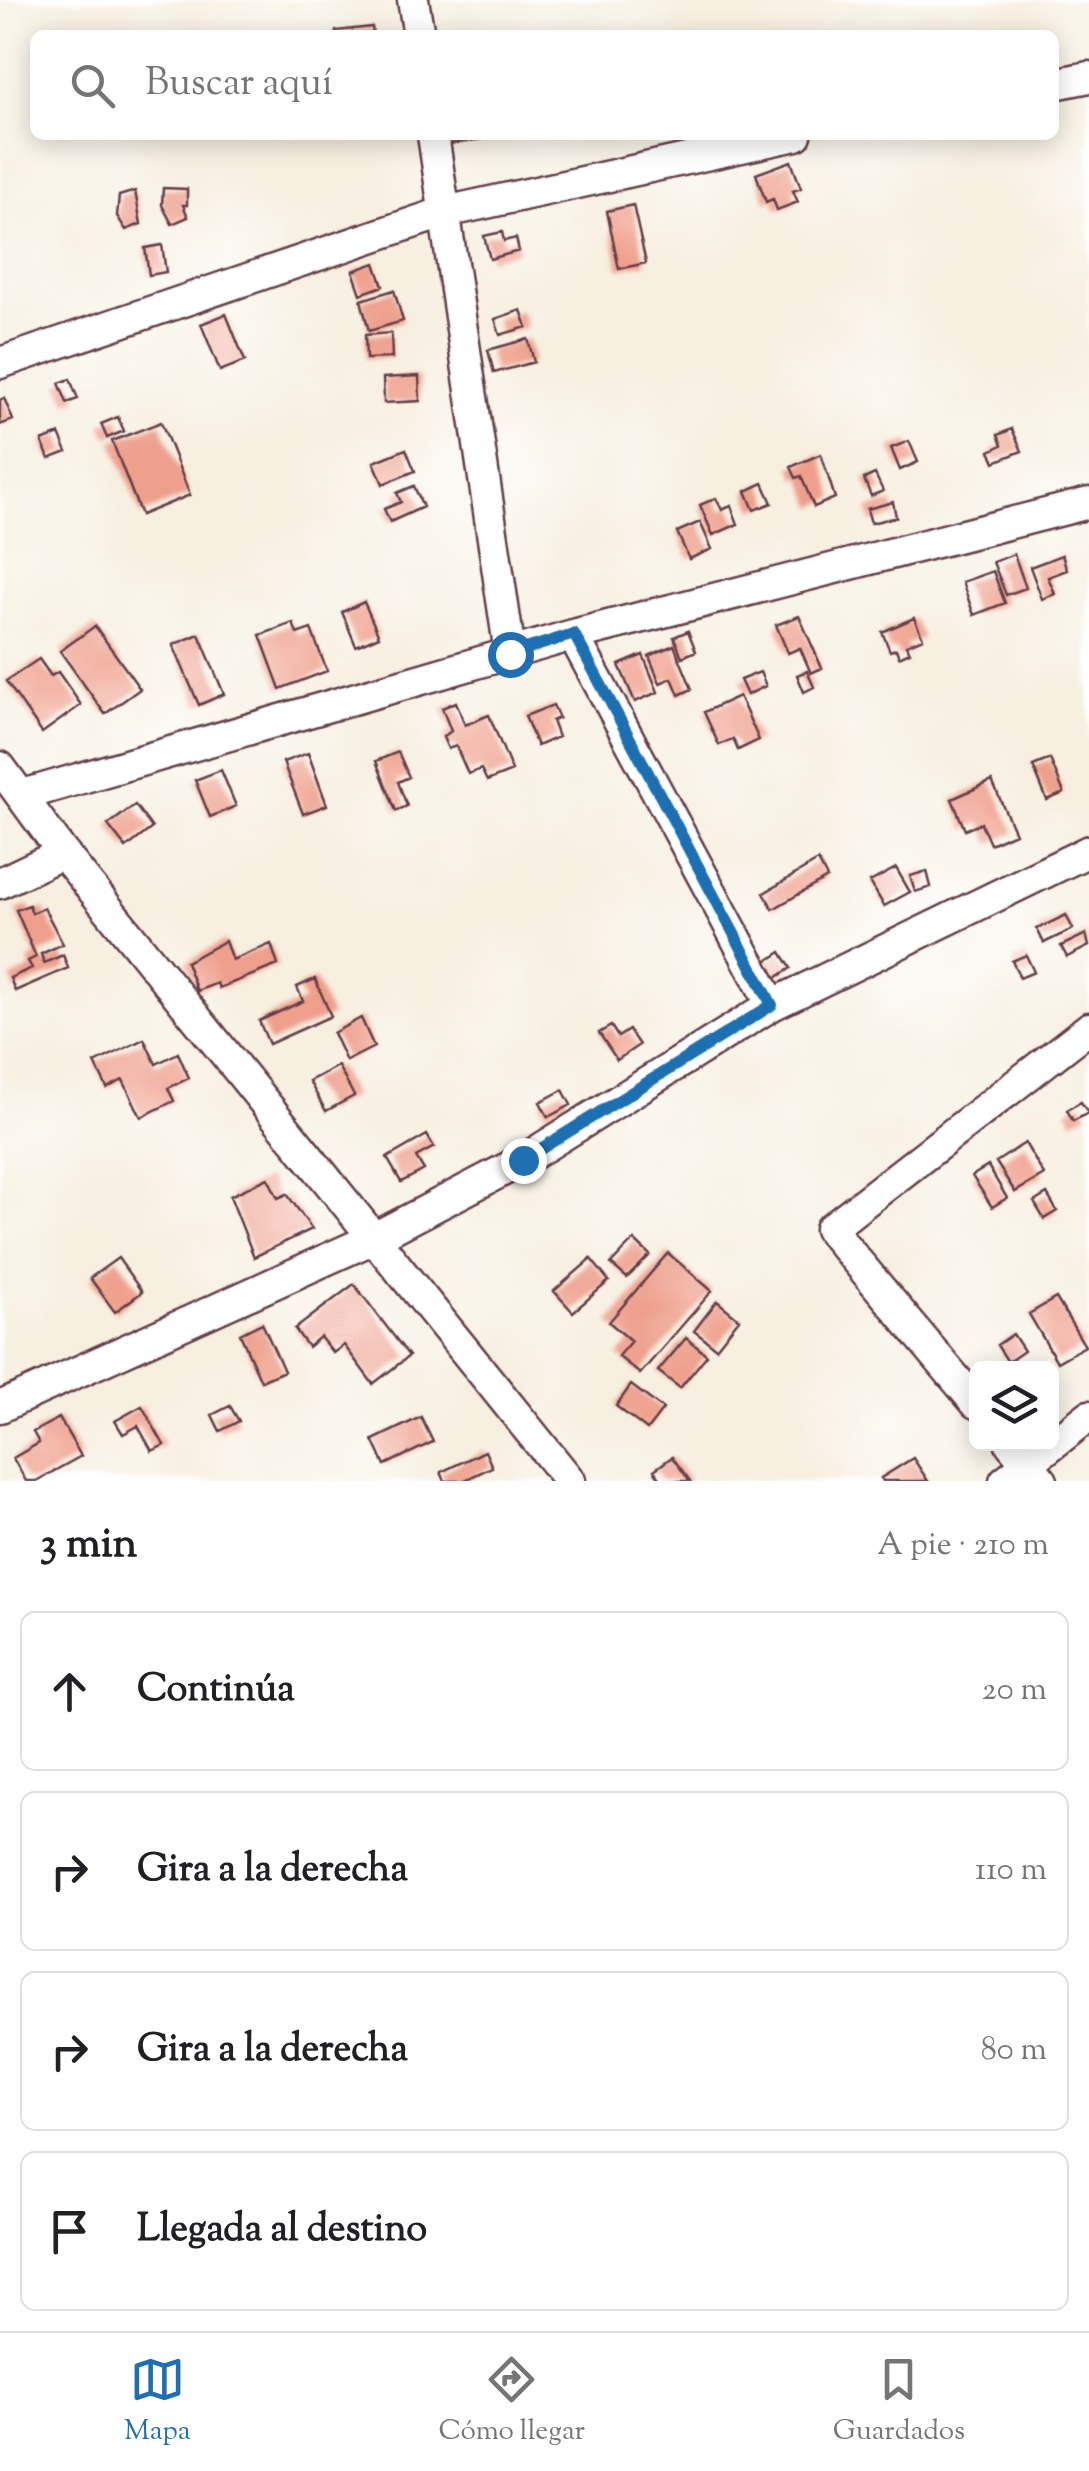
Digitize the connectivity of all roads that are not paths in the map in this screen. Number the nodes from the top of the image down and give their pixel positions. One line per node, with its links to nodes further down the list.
1 (413, 0): 2 (street)
2 (417, 30)
3 (1089, 77): 4 (street)
4 (1059, 83)
5 (434, 140): 7 (street)
6 (773, 140): 7 (street)
7 (445, 212): 8 (street); 11 (street)
8 (0, 363)
9 (1089, 502): 10 (street)
10 (574, 634): 11 (street); 17 (street)
11 (510, 654): 13 (street)
12 (0, 767): 13 (street)
13 (23, 795): 15 (street)
14 (1089, 850): 17 (street)
15 (63, 853): 16 (street); 19 (street)
16 (0, 882)
17 (772, 1005): 19 (street)
18 (1089, 1028): 20 (street)
19 (374, 1238): 21 (street); 24 (street)
20 (969, 1394)
21 (0, 1407)
22 (1089, 1416): 23 (street)
23 (1021, 1467)
24 (570, 1481)

